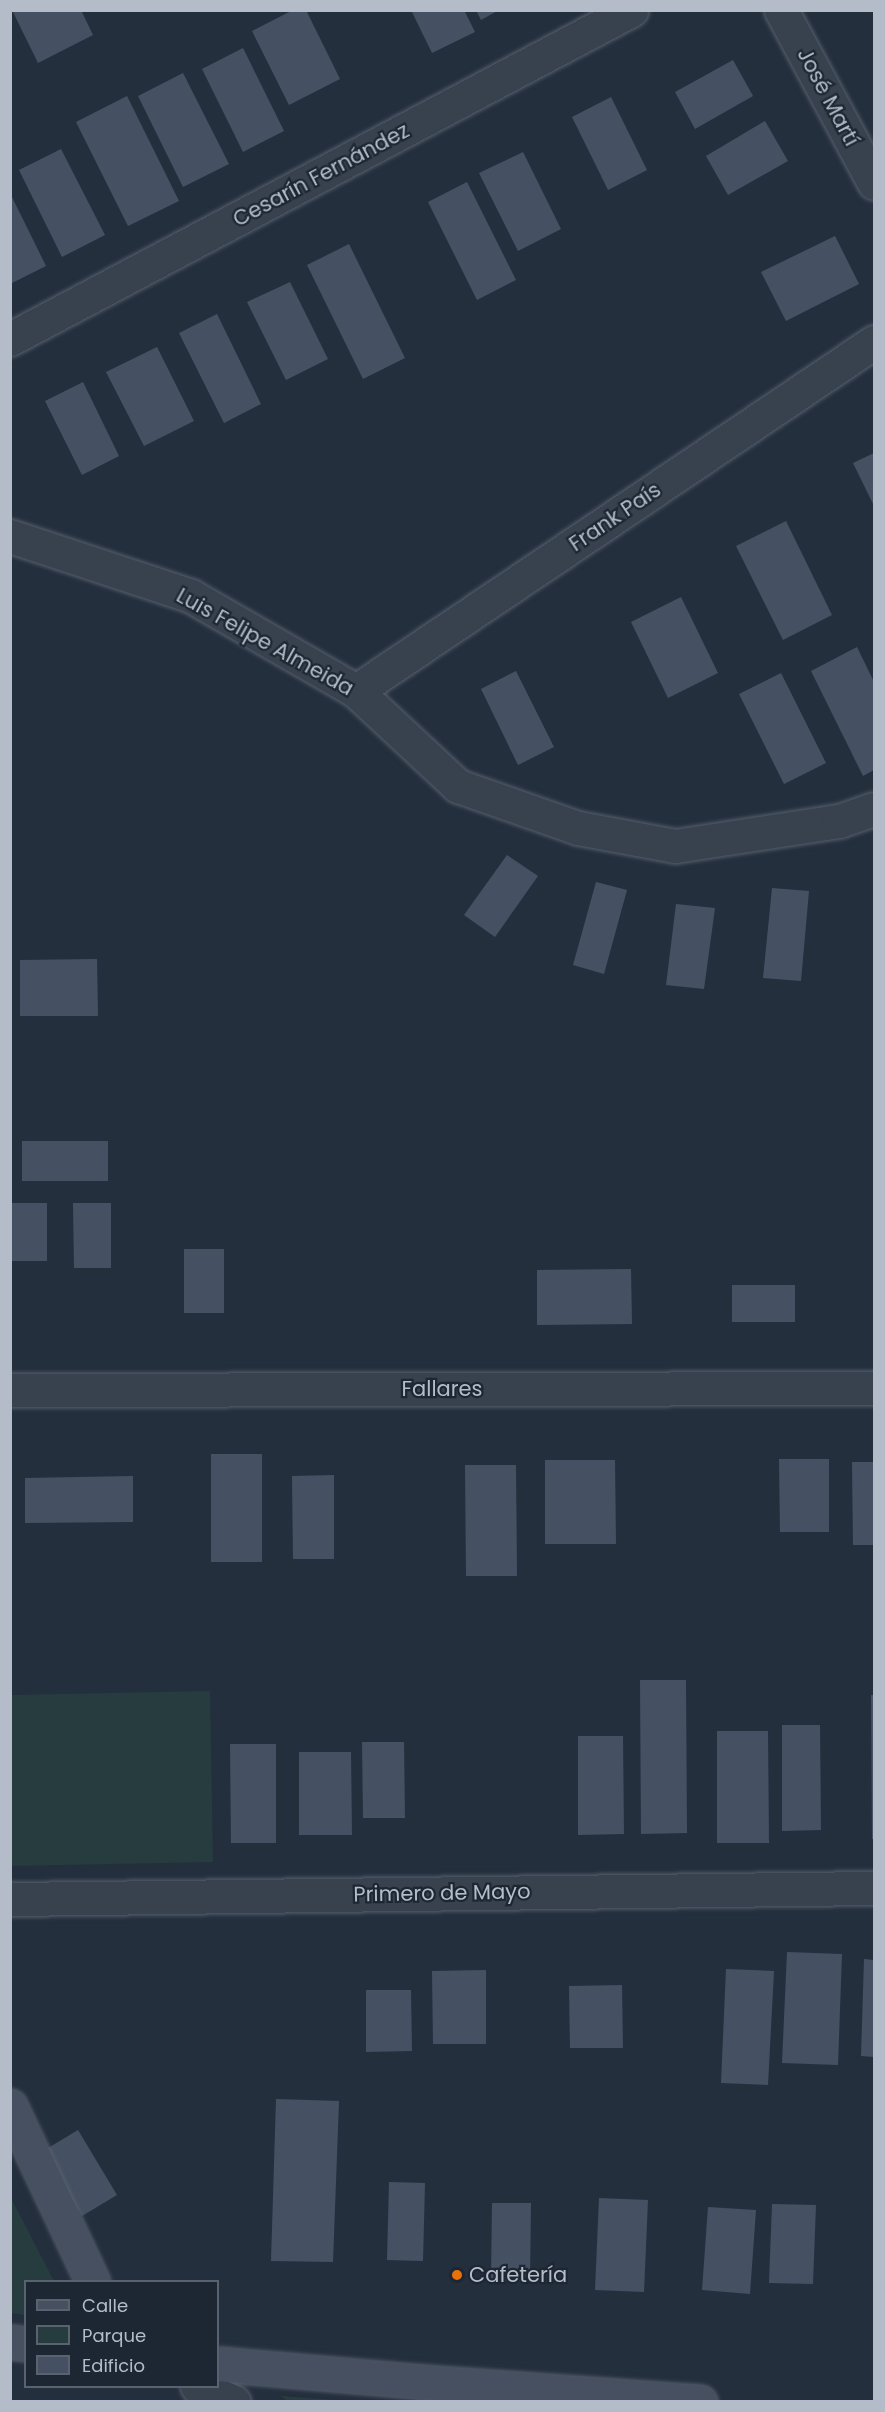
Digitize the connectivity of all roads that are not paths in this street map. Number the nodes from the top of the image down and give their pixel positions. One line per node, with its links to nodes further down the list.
1 (631, 10): 4 (street, Cesarín Fernández)
2 (781, 10): 3 (street, José Martí)
3 (874, 183)
4 (10, 339)
5 (874, 342): 7 (street, Frank País)
6 (10, 536): 7 (street, Luis Felipe Almeida)
7 (356, 691): 8 (street, Luis Felipe Almeida)
8 (874, 809)
9 (874, 1388): 10 (street, Fallares)
10 (10, 1390)
11 (874, 1888): 12 (street, Primero de Mayo)
12 (10, 1899)
13 (10, 2106): 14 (main road)
14 (92, 2280)
15 (219, 2364): 17 (main road)
16 (202, 2388): 18 (street)
17 (479, 2394): 19 (main road)
18 (234, 2402)
19 (700, 2402)

